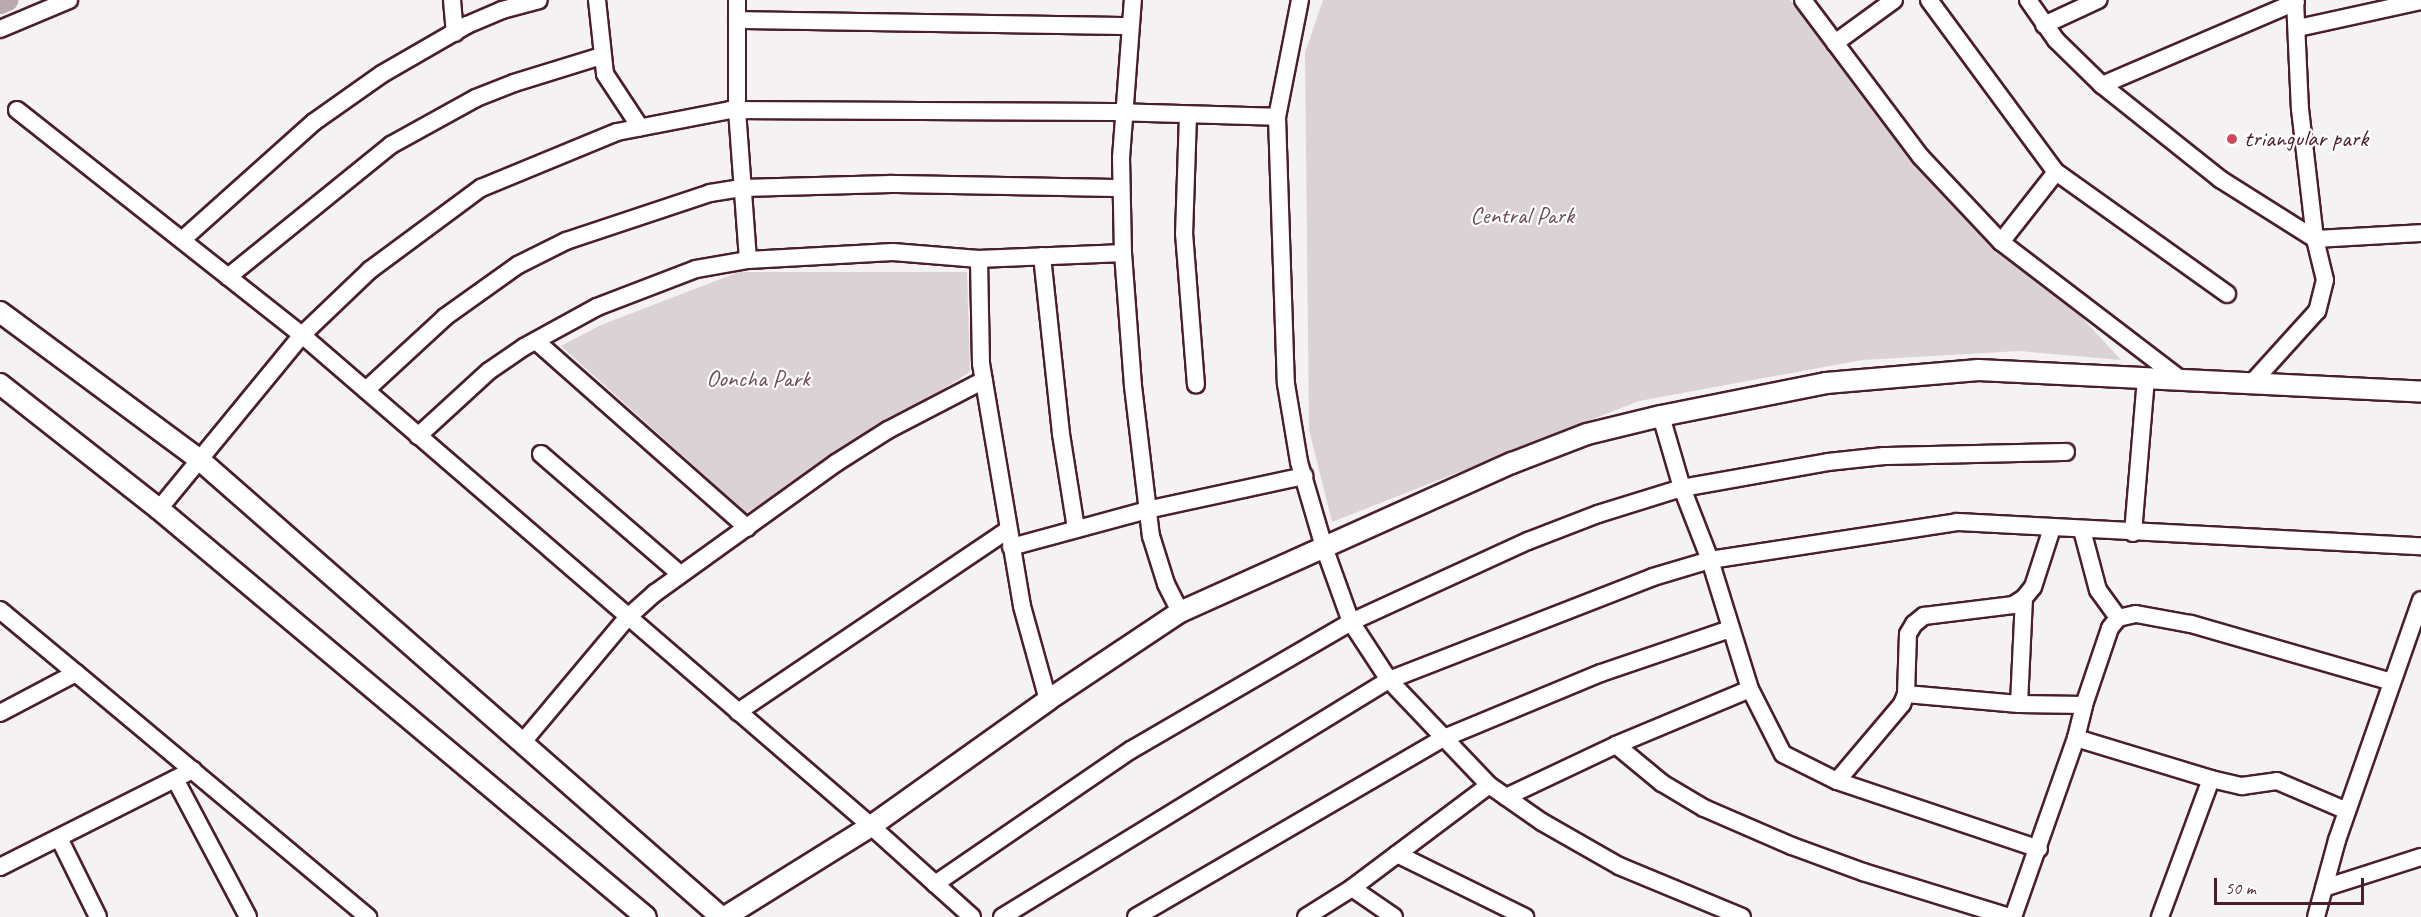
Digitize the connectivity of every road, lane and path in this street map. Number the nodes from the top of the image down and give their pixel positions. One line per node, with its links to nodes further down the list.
1 (69, 0): 19 (street)
2 (452, 0): 20 (street)
3 (539, 0): 20 (street)
4 (597, 0): 22 (street)
5 (737, 0): 15 (street)
6 (1133, 0): 17 (street)
7 (1300, 0): 28 (street)
8 (1803, 0): 21 (street)
9 (1894, 0): 21 (street)
10 (1929, 0): 30 (street)
11 (2028, 0): 16 (street)
12 (2098, 0): 16 (street)
13 (2295, 1): 18 (street); 23 (street)
14 (2421, 1): 18 (street)
15 (737, 20): 17 (street); 25 (street)
16 (2044, 25): 23 (street)
17 (1130, 26): 26 (street)
18 (2298, 28): 34 (street)
19 (0, 29)
20 (455, 33): 35 (street)
21 (1835, 43): 36 (street)
22 (601, 56): 29 (street); 41 (street)
23 (2102, 85): 34 (street)
24 (17, 110): 35 (street)
25 (737, 110): 26 (street); 29 (street); 31 (street)
26 (1123, 112): 27 (street); 32 (street)
27 (1188, 115): 28 (street); 51 (street)
28 (1277, 117): 59 (street)
29 (640, 127): 44 (street)
30 (2056, 172): 36 (street); 42 (street)
31 (742, 188): 32 (street); 40 (street); 52 (street)
32 (1121, 188): 37 (street)
33 (2421, 232): 34 (street)
34 (2315, 239): 50 (street)
35 (182, 240): 41 (street)
36 (2001, 242): 48 (street)
37 (1123, 253): 38 (street); 62 (street)
38 (1042, 256): 39 (street); 65 (street)
39 (979, 259): 40 (street); 47 (street)
40 (748, 260): 45 (street)
41 (228, 277): 44 (street)
42 (2227, 294)
43 (0, 312): 58 (street)
44 (302, 335): 52 (street); 58 (street)
45 (536, 341): 55 (street); 63 (street)
46 (2146, 379): 48 (street); 54 (street); 68 (street)
47 (984, 380): 63 (street); 66 (street)
48 (2183, 381): 50 (street)
49 (0, 384): 61 (street)
50 (2251, 384): 53 (street)
51 (1196, 385)
52 (366, 390): 55 (street)
53 (2421, 392)
54 (1661, 416): 60 (street); 71 (street)
55 (418, 436): 78 (street)
56 (2066, 452): 60 (street)
57 (541, 454): 73 (street)
58 (201, 461): 61 (street); 94 (street)
59 (1304, 476): 62 (street); 71 (street)
60 (1682, 488): 72 (street); 80 (street)
61 (159, 508): 115 (street)
62 (1147, 510): 65 (street); 77 (street)
63 (747, 528): 73 (street)
64 (2052, 528): 67 (street); 72 (street); 74 (street)
65 (1076, 529): 70 (street)
66 (1008, 530): 70 (street); 90 (street)
67 (2082, 530): 68 (street); 79 (street)
68 (2133, 532): 69 (street)
69 (2421, 546)
70 (1011, 547): 87 (street)
71 (1323, 547): 77 (street); 80 (street)
72 (1710, 560): 81 (street); 83 (street)
73 (680, 574): 78 (street)
74 (2024, 598): 86 (street); 88 (street)
75 (2421, 600): 84 (street)
76 (0, 610): 82 (street)
77 (1180, 612): 87 (street)
78 (627, 618): 90 (street); 94 (street)
79 (2118, 618): 84 (street); 89 (street)
80 (1351, 622): 83 (street); 109 (street)
81 (1730, 629): 85 (street); 92 (street)
82 (76, 673): 91 (street); 96 (street)
83 (1389, 680): 92 (street); 118 (street)
84 (2392, 682): 102 (street)
85 (1750, 689): 95 (street); 99 (street)
86 (1906, 694): 88 (street); 99 (street)
87 (1048, 700): 103 (street)
88 (2019, 704): 89 (street)
89 (2084, 705): 93 (street)
90 (738, 712): 103 (street)
91 (0, 713)
92 (1444, 738): 100 (street); 119 (street)
93 (2076, 738): 98 (street); 105 (street)
94 (522, 742): 116 (street)
95 (1616, 745): 101 (street); 124 (street)
96 (193, 770): 97 (street); 114 (street)
97 (175, 779): 104 (street); 113 (street)
98 (2211, 779): 102 (street); 125 (street)
99 (1837, 782): 105 (street)
100 (1489, 785): 101 (street); 106 (street)
101 (1506, 797): 123 (street)
102 (2348, 810): 111 (street)
103 (871, 826): 109 (street); 116 (street)
104 (59, 838): 108 (street); 112 (street)
105 (2039, 849): 124 (street)
106 (1397, 854): 110 (street); 122 (street)
107 (2421, 857): 111 (street)
108 (0, 867)
109 (935, 884): 117 (street)
110 (1353, 888): 120 (street); 121 (street)
111 (2324, 888): 126 (street)
112 (98, 917)
113 (248, 917)
114 (368, 917)
115 (646, 917)
116 (723, 917)
117 (972, 917)
118 (1002, 917)
119 (1136, 917)
120 (1306, 917)
121 (1394, 917)
122 (1525, 917)
123 (1742, 917)
124 (2011, 917)
125 (2160, 917)
126 (2316, 917)

